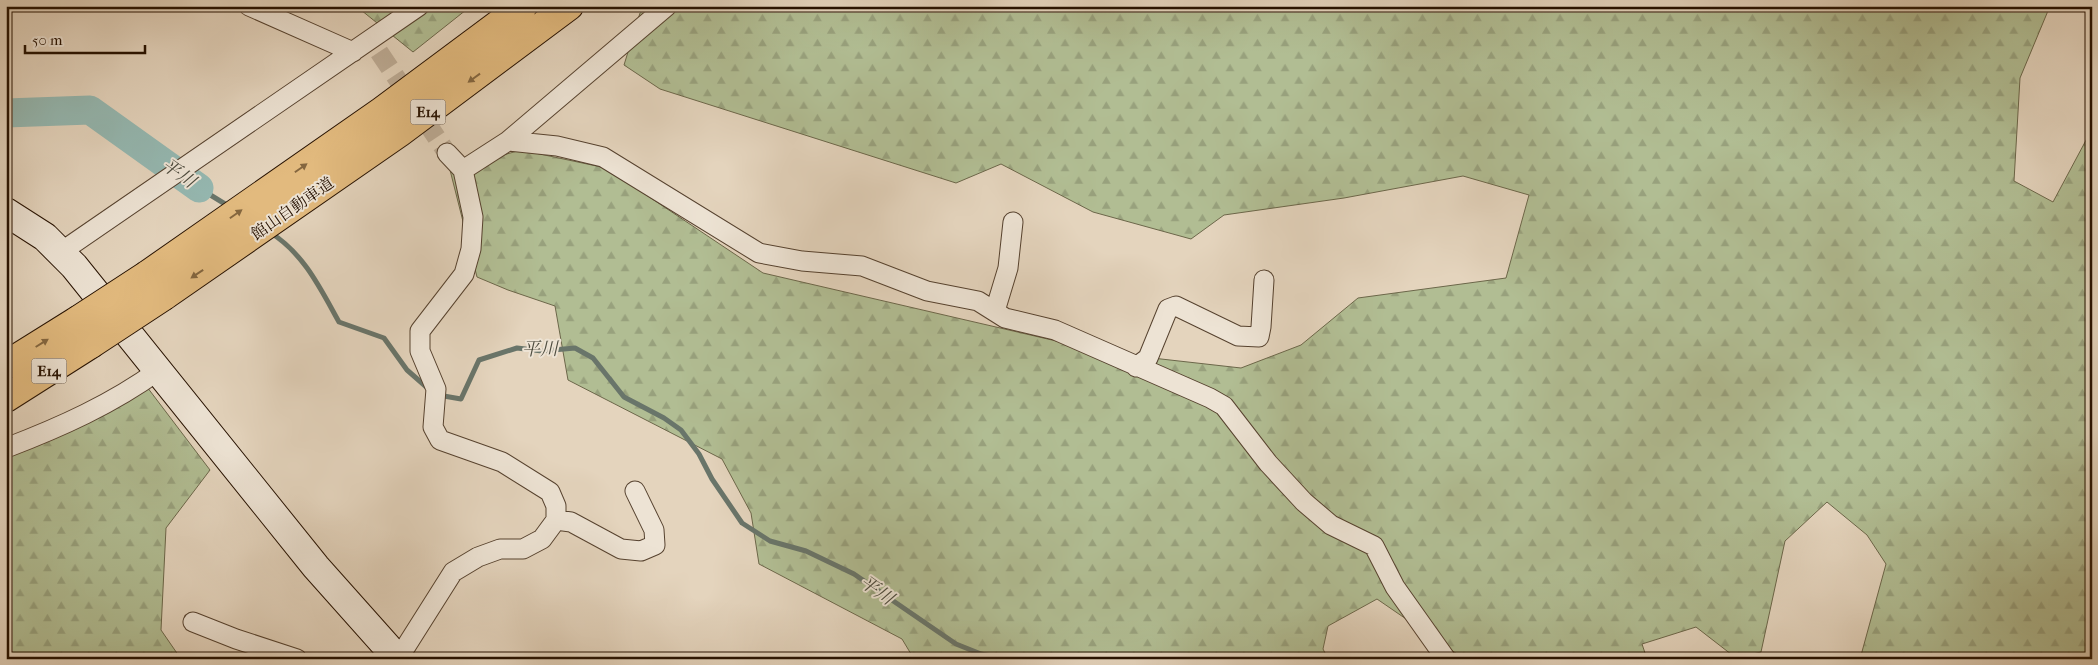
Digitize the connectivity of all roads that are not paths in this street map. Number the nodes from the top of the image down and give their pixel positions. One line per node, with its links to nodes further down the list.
1 (249, 6): 9 (street)
2 (419, 6): 9 (street)
3 (514, 6): 8 (highway)
4 (523, 6): 8 (highway, 館山自動車道 / E14)
5 (569, 6): 10 (highway, 館山自動車道 / E14)
6 (583, 6): 10 (highway)
7 (667, 6): 11 (street)
8 (483, 37): 19 (highway, 館山自動車道 / E14, one-way to 8, bridge)
9 (353, 52): 16 (street)
10 (501, 58): 22 (highway, 館山自動車道 / E14, one-way to 22, bridge)
11 (508, 140): 13 (street); 18 (street)
12 (447, 153): 13 (street)
13 (463, 170): 25 (street)
14 (6, 212): 16 (street)
15 (1013, 222): 18 (street)
16 (61, 252): 21 (street)
17 (1264, 280): 20 (street)
18 (995, 311): 20 (street)
19 (6, 365)
20 (1136, 367): 29 (street)
21 (159, 370): 23 (street); 28 (street)
22 (6, 398)
23 (6, 448)
24 (635, 491): 25 (street)
25 (556, 520): 28 (street)
26 (194, 622): 27 (street)
27 (297, 659)
28 (398, 659)
29 (1446, 659)

